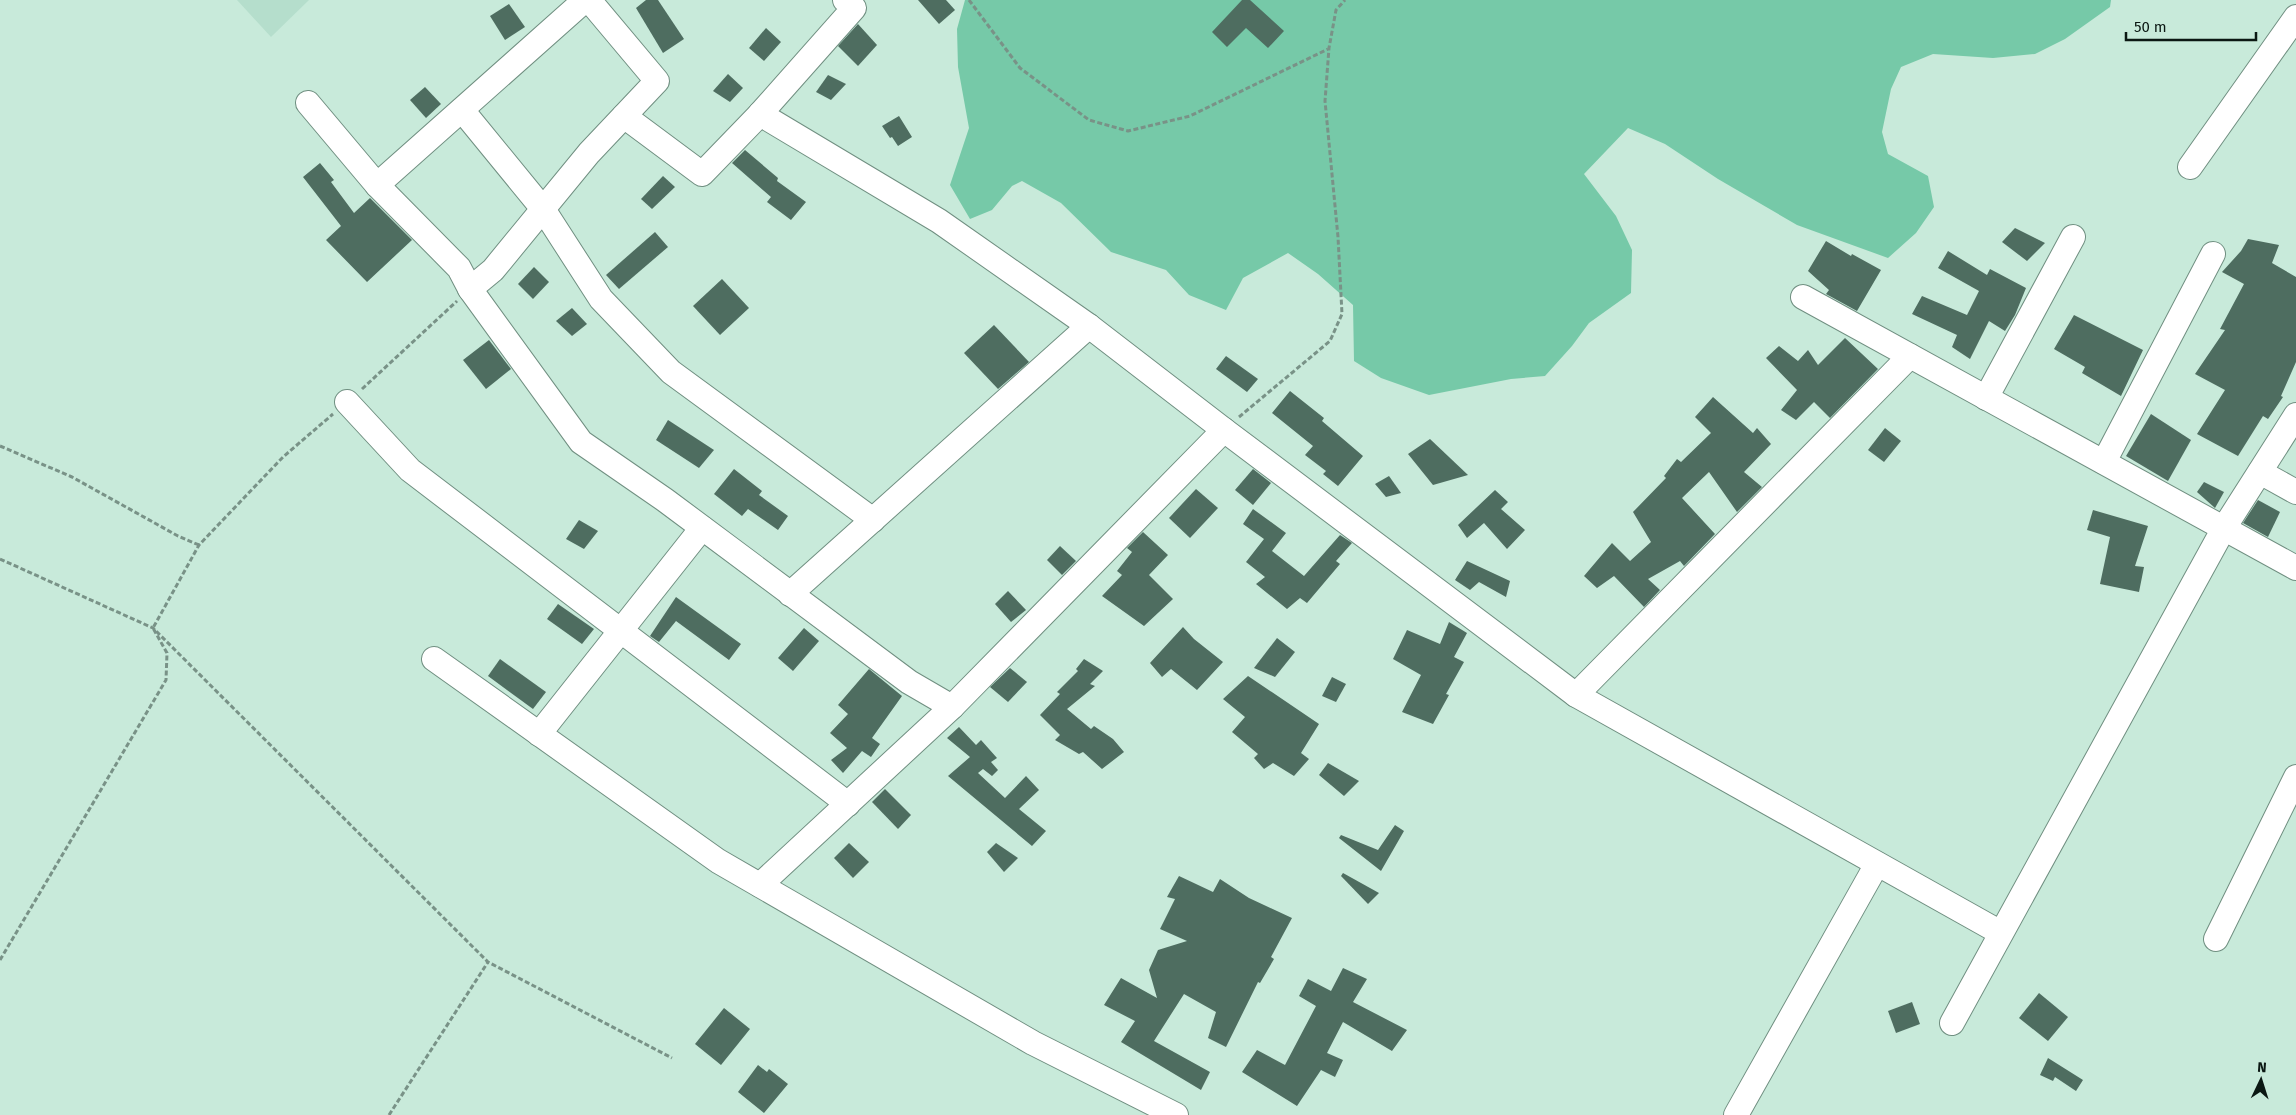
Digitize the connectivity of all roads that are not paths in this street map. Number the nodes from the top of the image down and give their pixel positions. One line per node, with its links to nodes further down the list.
1 (585, 0): 6 (street)
2 (589, 0): 8 (street)
3 (845, 0): 7 (street)
4 (2296, 17): 9 (street)
5 (308, 103): 10 (street)
6 (462, 110): 10 (street); 11 (street)
7 (760, 114): 8 (street); 16 (street)
8 (624, 116): 11 (street)
9 (2190, 167)
10 (377, 185): 14 (street)
11 (543, 209): 14 (street); 25 (street)
12 (2073, 237): 18 (street)
13 (2213, 254): 22 (street)
14 (470, 289): 26 (street)
15 (1803, 297): 17 (street)
16 (1089, 326): 21 (street); 25 (street)
17 (1910, 356): 18 (street); 32 (street)
18 (1986, 398): 22 (street)
19 (347, 402): 30 (street)
20 (2296, 415): 23 (street)
21 (1224, 430): 32 (street); 33 (street)
22 (2104, 462): 27 (street)
23 (2260, 472): 24 (street); 27 (street)
24 (2296, 492)
25 (873, 520): 29 (street)
26 (702, 528): 29 (street); 30 (street)
27 (2224, 528): 28 (street); 39 (street)
28 (2296, 568)
29 (790, 594): 33 (street)
30 (620, 630): 34 (street); 36 (street)
31 (434, 660): 34 (street)
32 (1576, 694): 37 (street)
33 (952, 707): 36 (street)
34 (539, 734): 38 (street)
35 (2296, 777): 40 (street)
36 (848, 804): 38 (street)
37 (1878, 864): 39 (street); 43 (street)
38 (760, 885): 42 (street)
39 (2002, 933): 41 (street)
40 (2216, 939)
41 (1952, 1023)
42 (1176, 1115)
43 (1736, 1115)

